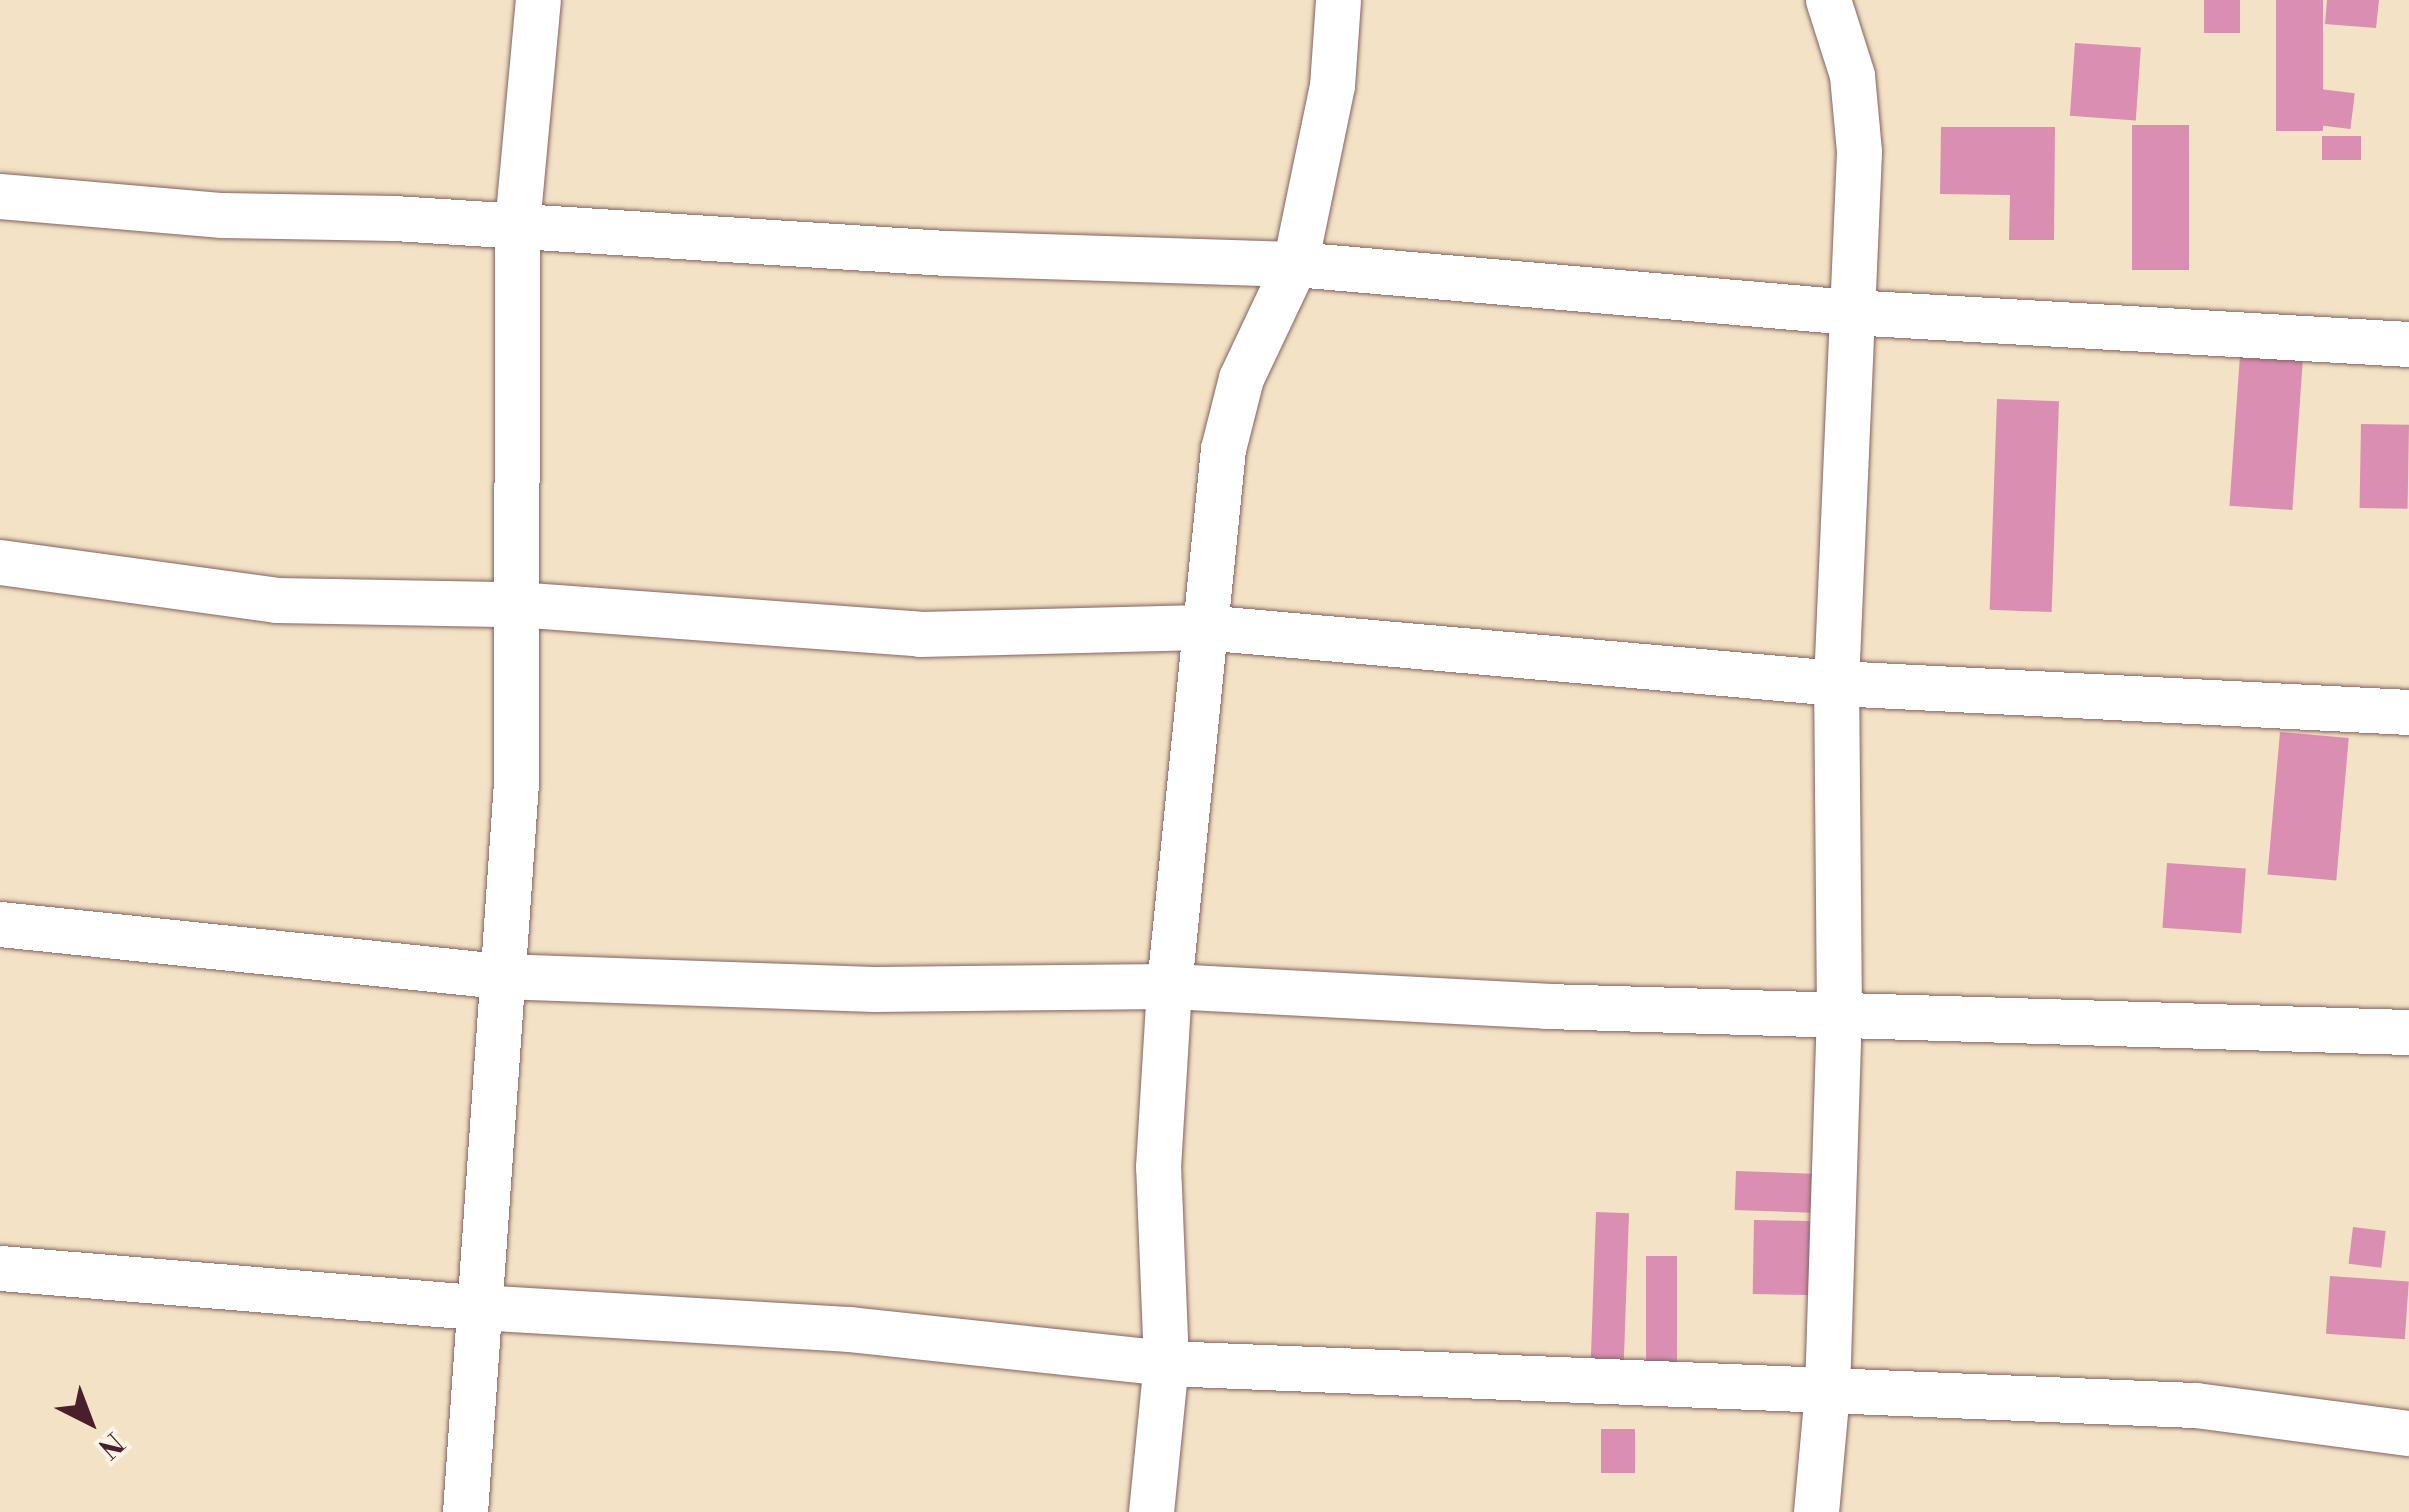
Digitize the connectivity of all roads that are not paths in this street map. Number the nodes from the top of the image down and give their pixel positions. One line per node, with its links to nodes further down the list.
1 (538, 0): 5 (street)
2 (1338, 0): 6 (street)
3 (1828, 0): 7 (street)
4 (0, 196): 5 (street)
5 (517, 225): 6 (street); 10 (street)
6 (1295, 264): 7 (street); 11 (street)
7 (1850, 312): 8 (street); 12 (street)
8 (2409, 344)
9 (0, 562): 10 (street)
10 (516, 604): 11 (street); 15 (street)
11 (1202, 627): 12 (street); 16 (street)
12 (1836, 683): 13 (street); 17 (street)
13 (2409, 712)
14 (0, 924): 15 (street)
15 (500, 976): 16 (street); 20 (street)
16 (1169, 986): 17 (street); 21 (street)
17 (1839, 1015): 18 (street); 22 (street)
18 (2409, 1032)
19 (0, 1268): 20 (street)
20 (480, 1307): 21 (street); 24 (street)
21 (1166, 1363): 22 (street); 25 (street)
22 (1827, 1392): 23 (street); 26 (street)
23 (2409, 1433)
24 (465, 1512)
25 (1151, 1512)
26 (1816, 1512)

